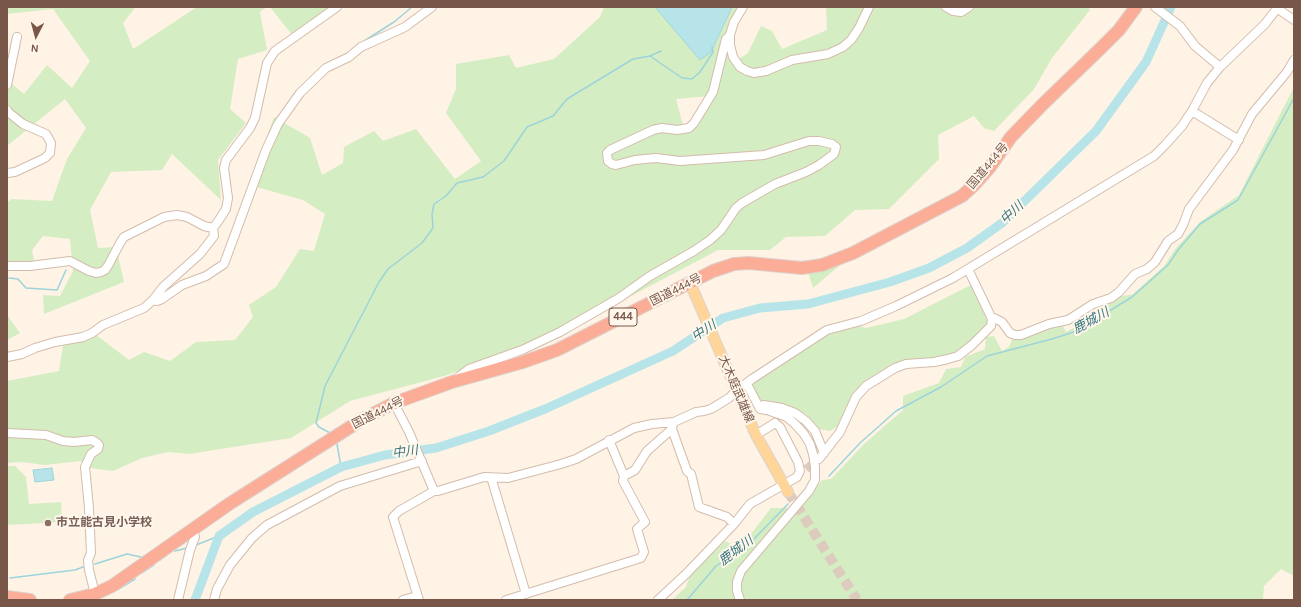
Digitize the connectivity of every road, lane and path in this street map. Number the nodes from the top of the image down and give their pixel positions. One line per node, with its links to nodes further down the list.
1 (337, 7): 20 (street)
2 (432, 7): 24 (street)
3 (743, 7): 11 (street)
4 (869, 7): 11 (street)
5 (946, 7): 6 (street)
6 (969, 7)
7 (1136, 7): 23 (highway, 国道444号 / 444)
8 (1155, 7): 14 (street)
9 (1278, 8): 10 (street); 14 (street)
10 (1294, 20)
11 (730, 34): 27 (street)
12 (17, 37): 15 (street)
13 (1294, 60): 18 (street)
14 (1220, 67): 17 (street)
15 (7, 85)
16 (7, 110): 19 (street)
17 (1192, 111): 18 (street); 22 (street)
18 (1239, 140): 25 (street)
19 (7, 173)
20 (213, 228): 21 (street); 24 (street)
21 (7, 266)
22 (968, 269): 25 (street); 28 (street)
23 (690, 283): 27 (highway, 国道444号 / 444); 29 (main road, 大木庭武雄線)
24 (153, 300): 26 (street)
25 (992, 319): 31 (street)
26 (7, 357)
27 (452, 382): 30 (highway, 国道444号 / 444)
28 (747, 384): 29 (street); 31 (street)
29 (736, 390): 34 (street); 36 (main road, 大木庭武雄線)
30 (394, 403): 38 (street); 44 (highway, 国道444号 / 444)
31 (758, 404): 32 (street)
32 (776, 413): 33 (street); 56 (street)
33 (775, 423): 36 (street); 41 (street)
34 (673, 425): 37 (street); 39 (street); 43 (street)
35 (7, 433): 45 (street)
36 (756, 434): 41 (main road, 大木庭武雄線)
37 (609, 440): 39 (street); 40 (street)
38 (422, 461): 42 (street); 52 (street)
39 (624, 476): 46 (street)
40 (490, 477): 42 (street); 46 (street)
41 (786, 488): 43 (street)
42 (434, 491): 48 (street)
43 (734, 524): 55 (street)
44 (193, 530): 45 (highway, 国道444号 / 444); 51 (street)
45 (95, 594): 50 (highway, 国道444号 / 444)
46 (526, 594): 54 (street)
47 (7, 597): 49 (highway)
48 (418, 598): 53 (street)
49 (30, 600)
50 (70, 600)
51 (178, 600)
52 (214, 600)
53 (403, 600)
54 (506, 600)
55 (658, 600)
56 (740, 600)

